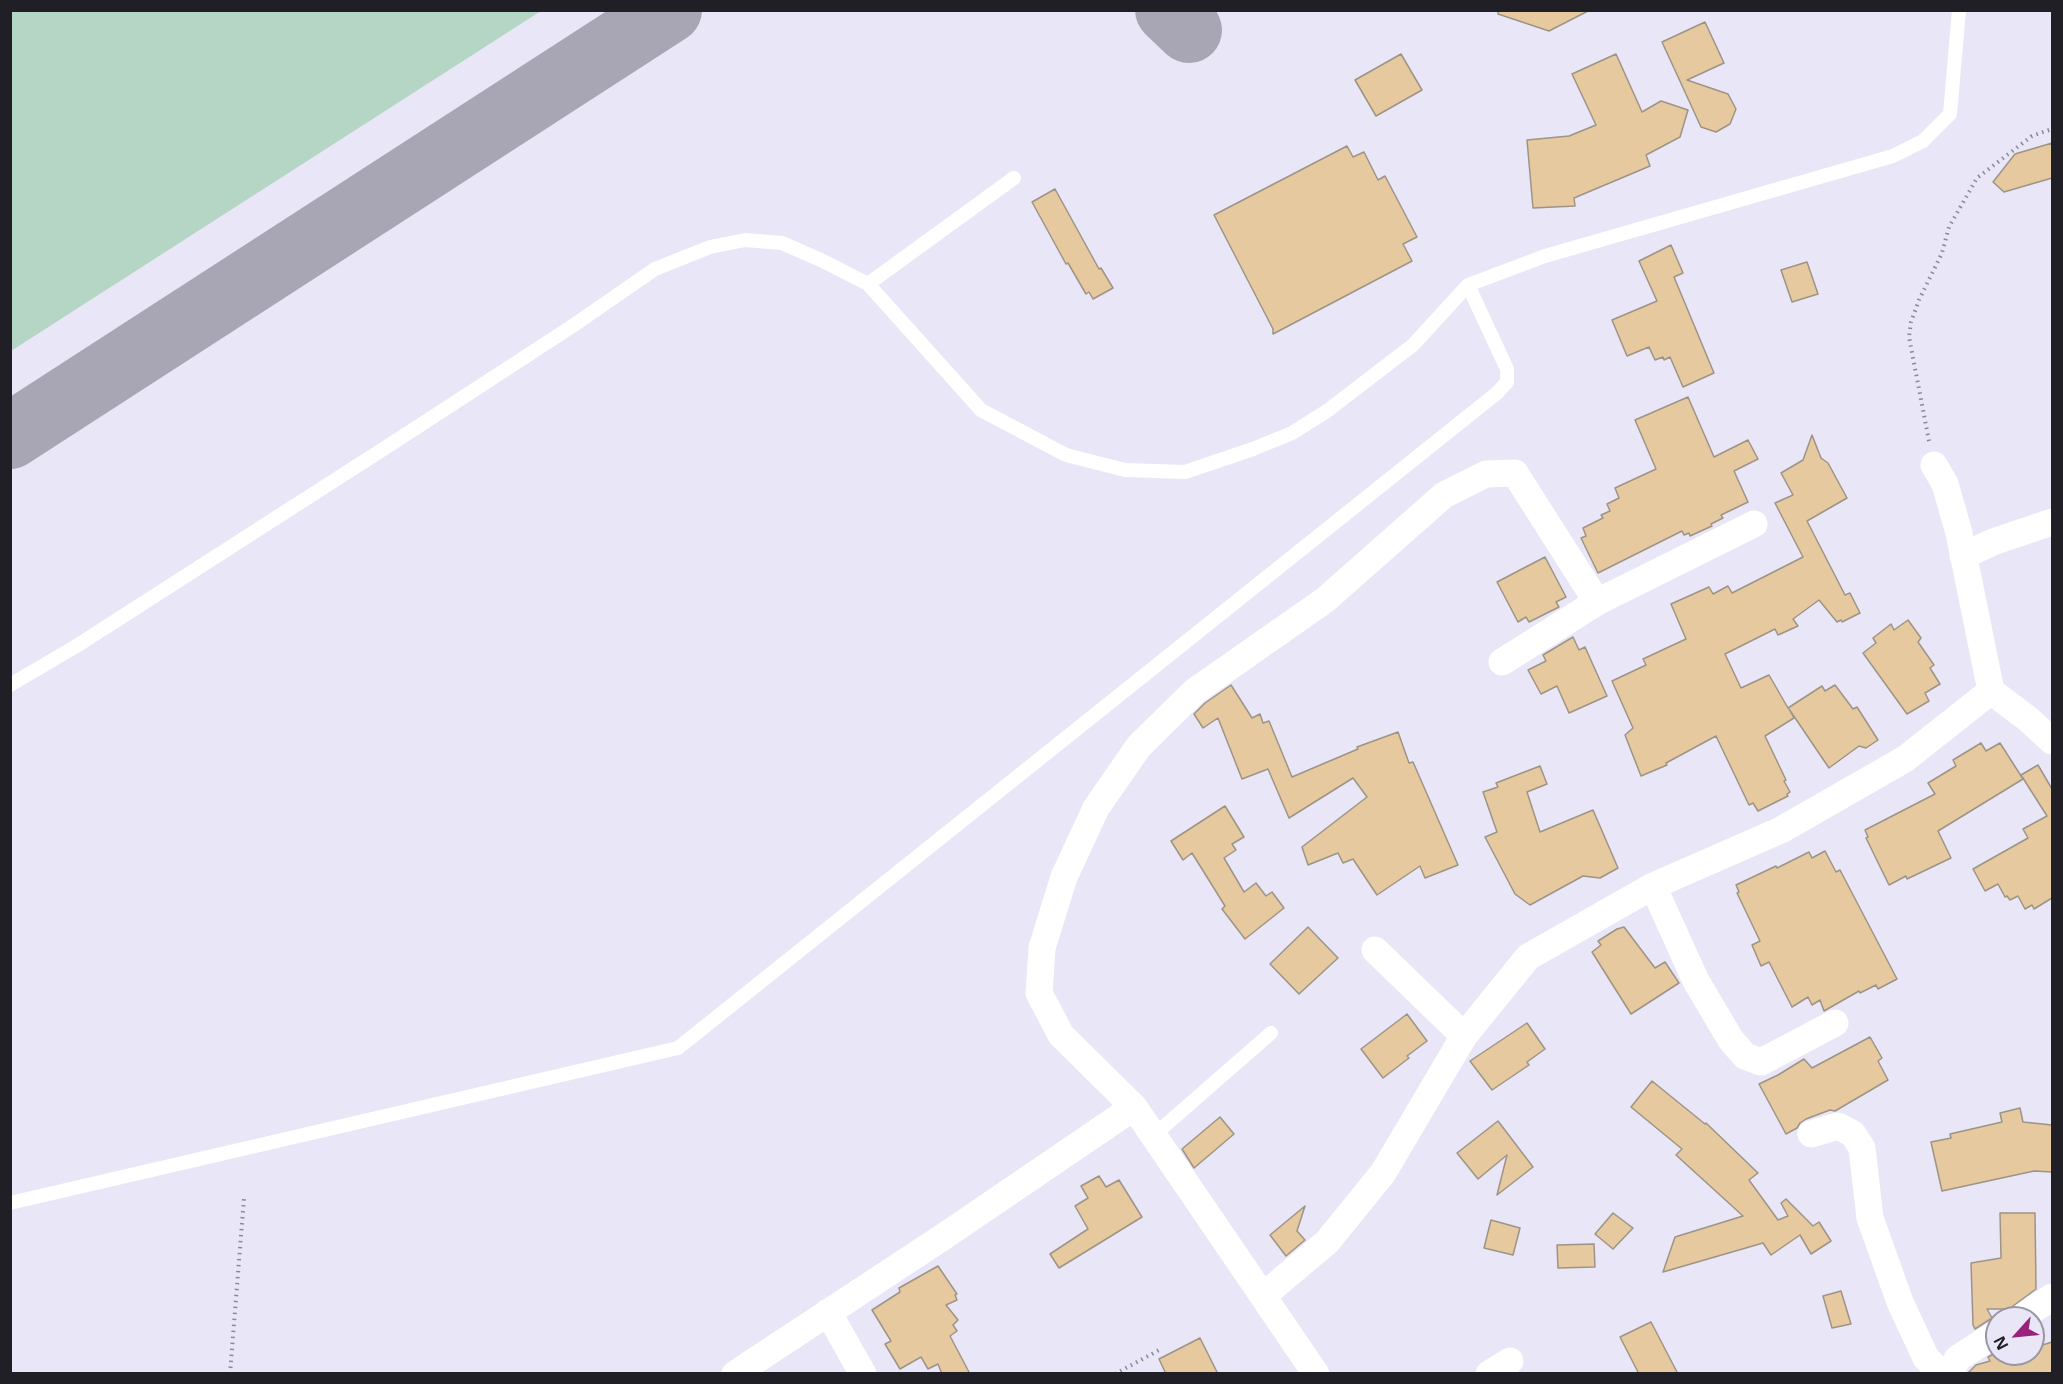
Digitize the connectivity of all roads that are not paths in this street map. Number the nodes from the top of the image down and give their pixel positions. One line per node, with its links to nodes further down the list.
1 (1959, 10): 4 (lane)
2 (1014, 178): 3 (lane)
3 (868, 284): 4 (lane); 11 (lane)
4 (1468, 285): 22 (lane)
5 (1934, 465): 8 (street)
6 (2052, 522): 8 (street)
7 (1754, 524): 9 (street)
8 (1963, 556): 12 (street)
9 (1596, 602): 10 (street); 19 (street)
10 (1502, 662)
11 (10, 685)
12 (1991, 691): 13 (street); 14 (street)
13 (2052, 741)
14 (1653, 886): 16 (street); 18 (street)
15 (1374, 950): 18 (street)
16 (1835, 1023)
17 (1271, 1033): 21 (lane)
18 (1464, 1036): 23 (street)
19 (1134, 1107): 21 (street); 26 (street)
20 (1811, 1134): 31 (street)
21 (1153, 1136): 23 (street)
22 (10, 1203)
23 (1264, 1295): 30 (street)
24 (2052, 1297): 25 (street)
25 (2039, 1306)
26 (828, 1312): 28 (street); 29 (street)
27 (1985, 1341): 32 (street)
28 (735, 1374)
29 (863, 1374)
30 (1316, 1374)
31 (1942, 1374)
32 (1949, 1374)

